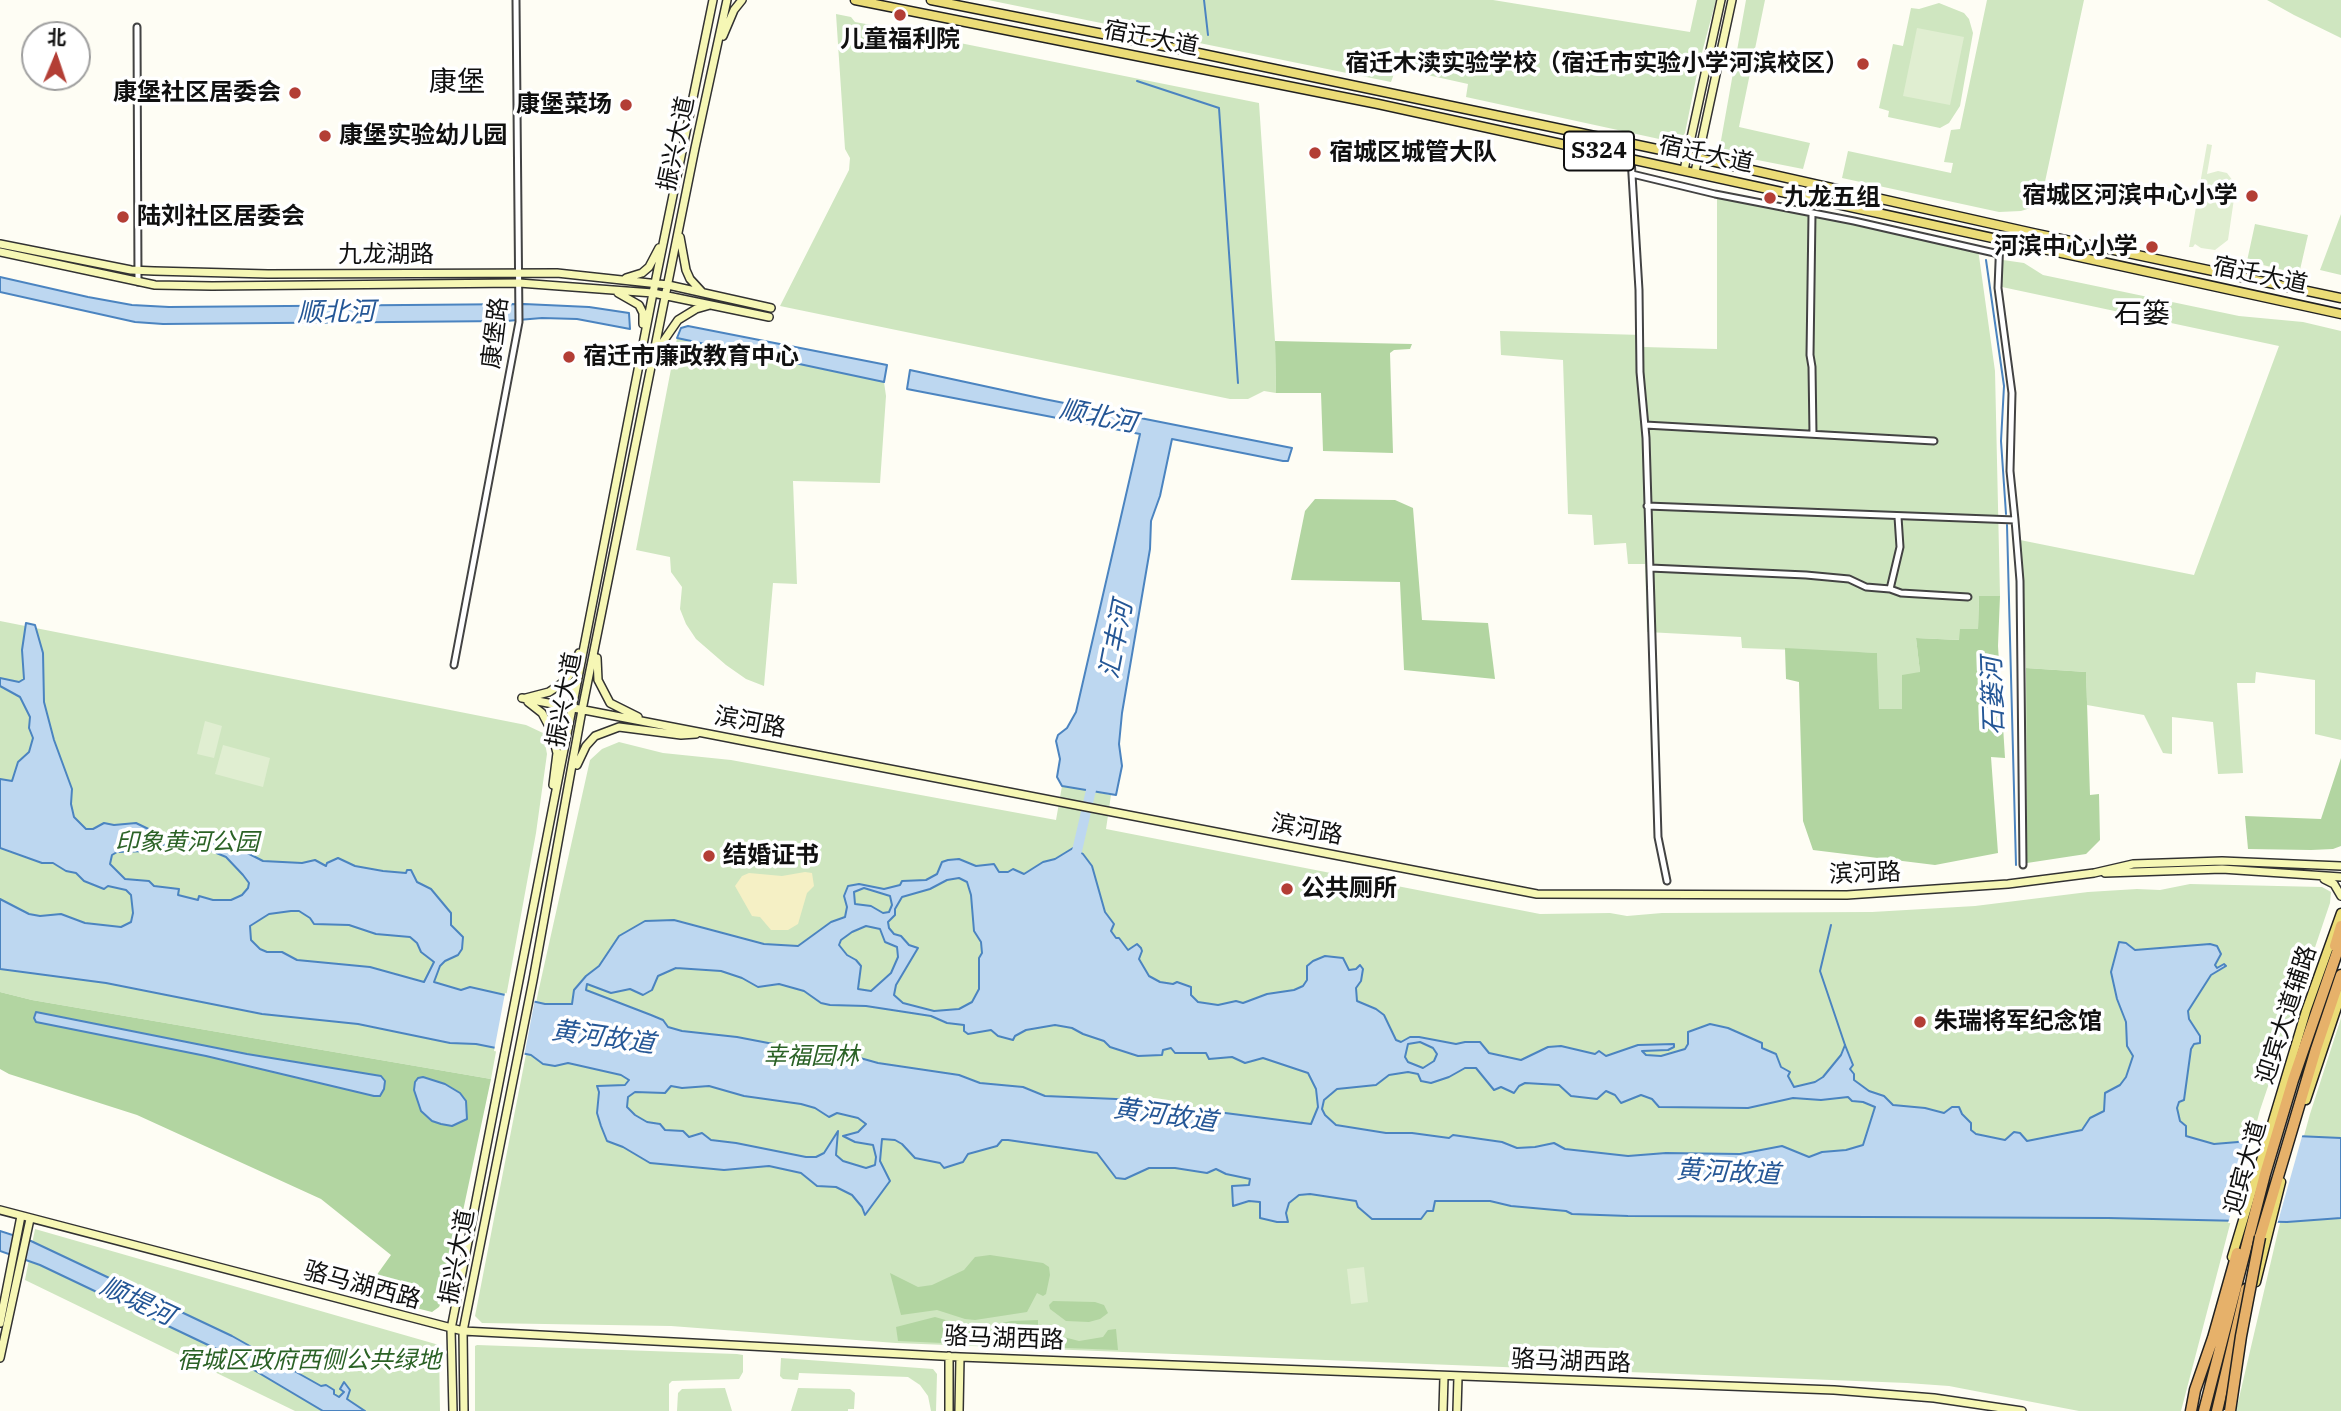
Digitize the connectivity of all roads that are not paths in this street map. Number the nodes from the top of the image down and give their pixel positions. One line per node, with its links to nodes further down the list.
1 (516, 0): 25 (street, 康堡路)
2 (711, 0): 19 (main road, 振兴大道)
3 (727, 0): 10 (main road, 振兴大道)
4 (742, 0): 10 (main road)
5 (855, 0): 12 (main road, 宿迁大道 / S324)
6 (931, 0): 11 (main road, 宿迁大道 / S324)
7 (1721, 0): 11 (main road)
8 (1732, 0): 13 (main road)
9 (137, 27): 24 (street)
10 (715, 57): 18 (main road, 振兴大道)
11 (1688, 155): 13 (main road, 宿迁大道 / S324); 14 (main road)
12 (1631, 158): 14 (main road, 宿迁大道 / S324); 16 (street)
13 (1698, 158): 15 (main road); 35 (main road, 宿迁大道 / S324)
14 (1685, 170): 15 (main road, 宿迁大道 / S324)
15 (1695, 172): 20 (main road, 宿迁大道 / S324)
16 (1632, 174): 17 (street); 40 (street)
17 (1812, 214): 23 (street); 41 (street)
18 (679, 230): 30 (main road, 振兴大道); 32 (main road)
19 (666, 231): 26 (main road); 29 (main road, 振兴大道)
20 (2000, 238): 23 (street); 37 (main road, 宿迁大道 / S324)
21 (0, 244): 24 (main road, 九龙湖路)
22 (0, 252): 27 (main road, 九龙湖路)
23 (1999, 254): 45 (street)
24 (139, 270): 25 (main road, 九龙湖路); 27 (street)
25 (519, 273): 26 (main road, 九龙湖路); 28 (street, 康堡路)
26 (619, 279): 29 (main road, 九龙湖路)
27 (138, 282): 28 (main road, 九龙湖路)
28 (519, 283): 31 (main road, 九龙湖路); 51 (street, 康堡路)
29 (655, 283): 30 (main road, 九龙湖路); 33 (main road, 振兴大道)
30 (668, 285): 32 (main road, 九龙湖路); 34 (main road, 振兴大道)
31 (608, 289): 33 (main road, 九龙湖路); 38 (main road)
32 (702, 292): 36 (main road, 九龙湖路)
33 (653, 293): 34 (main road, 九龙湖路); 38 (main road, 振兴大道)
34 (666, 294): 36 (main road, 九龙湖路); 39 (main road, 振兴大道)
35 (2341, 298)
36 (715, 304): 39 (main road)
37 (2341, 314)
38 (643, 344): 49 (main road, 振兴大道)
39 (654, 356): 50 (main road, 振兴大道)
40 (1645, 425): 41 (street); 43 (street)
41 (1813, 434): 42 (street)
42 (1934, 441)
43 (1647, 506): 44 (street); 46 (street)
44 (1898, 517): 45 (street); 47 (street)
45 (2015, 520): 60 (street)
46 (1650, 568): 47 (street); 65 (street)
47 (1890, 589): 48 (street)
48 (1969, 597)
49 (589, 622): 52 (main road); 53 (main road, 振兴大道)
50 (600, 624): 54 (main road, 振兴大道); 55 (main road)
51 (454, 665)
52 (522, 698): 53 (main road, 滨河路); 57 (main road)
53 (573, 708): 54 (main road, 滨河路); 57 (main road, 振兴大道)
54 (582, 710): 55 (main road, 滨河路); 56 (main road, 振兴大道)
55 (706, 734): 56 (main road); 63 (main road, 滨河路)
56 (563, 817): 81 (main road, 振兴大道)
57 (550, 825): 80 (main road, 振兴大道)
58 (2341, 860): 59 (main road)
59 (2316, 863): 61 (main road, 滨河路); 63 (main road, 滨河路)
60 (2023, 865)
61 (2341, 866)
62 (2219, 870): 63 (main road, 滨河路); 64 (main road, 滨河路); 66 (main road)
63 (2094, 873)
64 (2341, 877)
65 (1667, 881)
66 (2341, 896)
67 (2341, 913): 96 (main road, 迎宾大道辅路)
68 (2341, 926): 71 (highway)
69 (2341, 941): 71 (highway, 迎宾大道)
70 (2341, 975): 77 (highway, 迎宾大道)
71 (2327, 978): 73 (highway, 迎宾大道)
72 (2341, 995): 77 (main road, 迎宾大道辅路)
73 (2265, 1174): 96 (highway); 97 (highway, 迎宾大道)
74 (0, 1210): 75 (main road, 骆马湖西路)
75 (21, 1216): 76 (main road, 骆马湖西路); 78 (main road)
76 (30, 1219): 78 (main road); 80 (main road, 骆马湖西路)
77 (2263, 1237): 98 (highway, 迎宾大道, bridge); 99 (highway, bridge)
78 (13, 1276): 79 (main road); 84 (main road)
79 (0, 1323)
80 (451, 1329): 81 (main road, 骆马湖西路); 88 (main road, 振兴大道)
81 (463, 1331): 82 (main road, 骆马湖西路); 89 (main road, 振兴大道)
82 (949, 1356): 83 (main road, 骆马湖西路); 90 (main road)
83 (960, 1357): 85 (main road, 骆马湖西路); 91 (main road)
84 (0, 1358)
85 (1444, 1377): 86 (main road, 骆马湖西路); 92 (main road)
86 (1458, 1377): 87 (main road, 骆马湖西路); 93 (main road)
87 (1952, 1400): 94 (main road); 95 (main road, 骆马湖西路)
88 (453, 1411)
89 (464, 1411)
90 (949, 1411)
91 (959, 1411)
92 (1443, 1411)
93 (1457, 1411)
94 (1952, 1411)
95 (2022, 1411)
96 (2189, 1411)
97 (2204, 1411)
98 (2217, 1411)
99 (2229, 1411)

